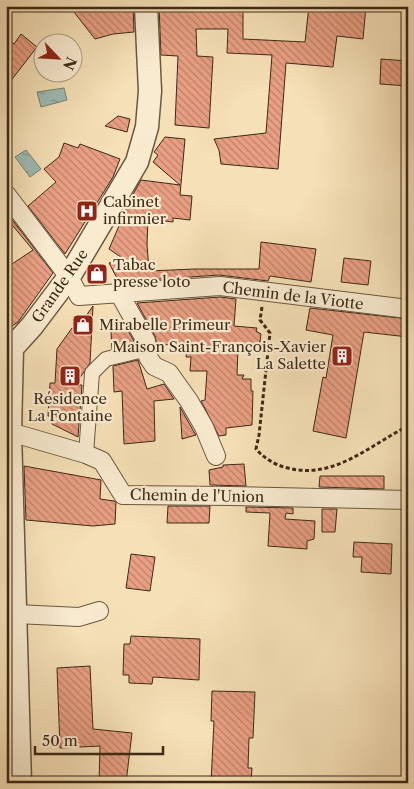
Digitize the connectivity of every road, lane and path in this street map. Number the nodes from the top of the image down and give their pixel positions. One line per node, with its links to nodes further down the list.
1 (146, 6): 3 (street, Grande Rue)
2 (6, 194): 3 (street)
3 (69, 277): 5 (street, Chemin de la Viotte); 7 (street, Grande Rue)
4 (265, 292): 5 (street, Chemin de la Viotte); 6 (street, Chemin de la Viotte); 9 (path)
5 (118, 293): 8 (street)
6 (408, 309)
7 (9, 349): 10 (street, Grande Rue)
8 (148, 349): 11 (street); 12 (street)
9 (408, 426)
10 (10, 432): 11 (street, Chemin de l'Union); 15 (street, Grande Rue)
11 (86, 454): 13 (street, Chemin de l'Union)
12 (216, 456)
13 (408, 500)
14 (99, 611): 15 (street)
15 (16, 614): 16 (street, Grande Rue)
16 (20, 783)

